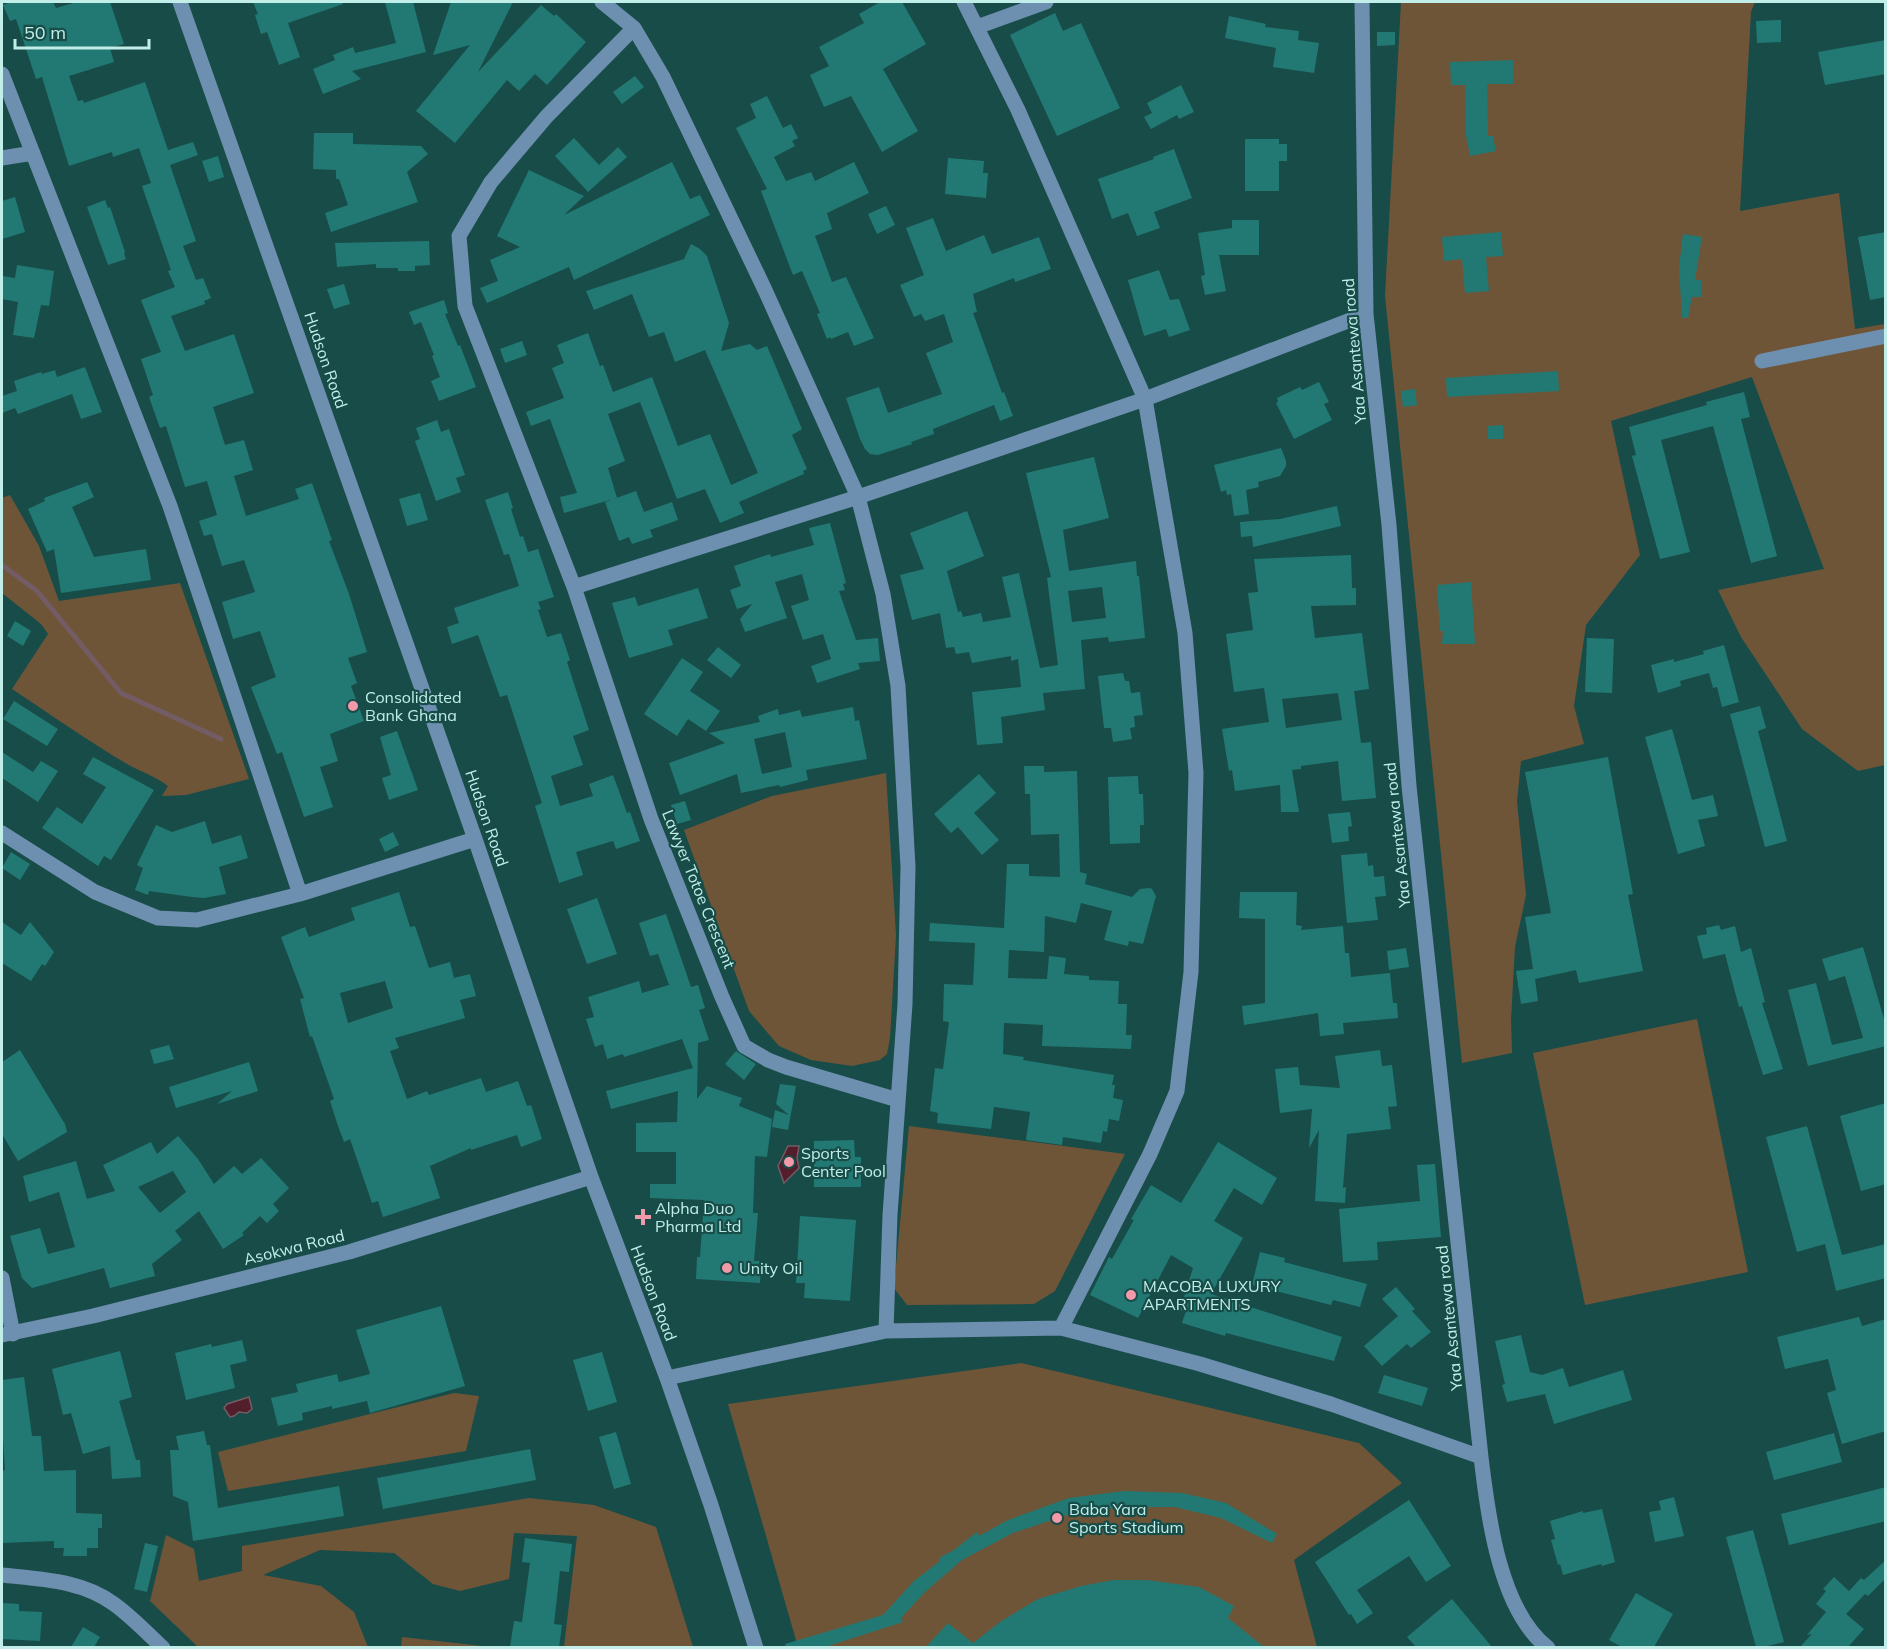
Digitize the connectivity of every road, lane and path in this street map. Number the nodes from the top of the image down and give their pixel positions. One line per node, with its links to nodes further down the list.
1 (180, 2): 18 (street, Hudson Road)
2 (602, 2): 7 (street)
3 (964, 2): 6 (street)
4 (1046, 2): 6 (street)
5 (1362, 2): 11 (street, Yaa Asantewa road)
6 (977, 27): 14 (street)
7 (634, 28): 15 (street); 16 (street, Lawyer Totoe Crescent)
8 (2, 74): 9 (street)
9 (33, 153): 10 (street); 19 (street)
10 (2, 158)
11 (1366, 314): 14 (street); 27 (street, Yaa Asantewa road)
12 (1886, 336): 13 (street)
13 (1762, 361)
14 (1145, 399): 15 (street); 23 (street)
15 (858, 497): 16 (street); 20 (street)
16 (574, 587): 20 (street, Lawyer Totoe Crescent)
17 (2, 833): 19 (street)
18 (476, 839): 19 (street); 21 (street, Hudson Road)
19 (300, 894)
20 (898, 1100): 24 (street)
21 (591, 1177): 25 (street, Asokwa Road); 26 (street, Hudson Road)
22 (2, 1278): 25 (street)
23 (1061, 1329): 24 (street); 27 (street)
24 (886, 1331): 26 (street)
25 (7, 1334)
26 (667, 1378): 30 (street, Hudson Road)
27 (1481, 1457): 31 (street, Yaa Asantewa road)
28 (2, 1575): 29 (street)
29 (163, 1647)
30 (756, 1647)
31 (1548, 1647)

